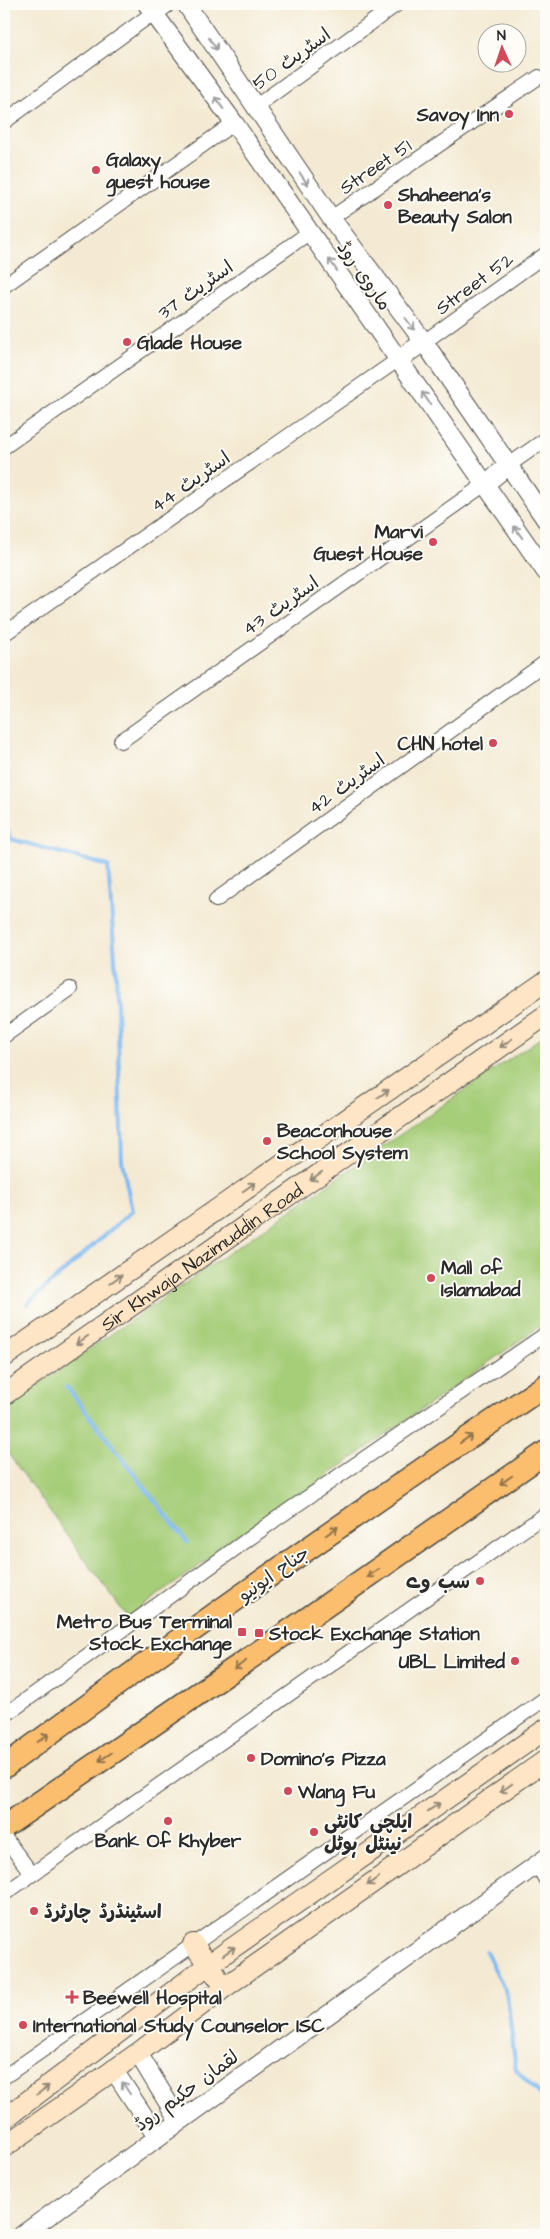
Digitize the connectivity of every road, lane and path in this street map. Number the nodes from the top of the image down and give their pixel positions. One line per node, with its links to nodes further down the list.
1 (186, 4): 5 (street, ماروی روڈ, one-way to 5)
2 (397, 4): 5 (street, اسٹریٹ 50)
3 (156, 7): 6 (street); 7 (street, ماروی روڈ, one-way to 3)
4 (539, 77): 8 (street, Street 51)
5 (255, 107): 7 (street); 8 (street, ماروی روڈ, one-way to 8)
6 (4, 122)
7 (234, 123): 9 (street, ماروی روڈ); 11 (street)
8 (331, 218): 9 (street); 12 (street, ماروی روڈ, one-way to 12)
9 (310, 232): 13 (street, ماروی روڈ, one-way to 9); 15 (street, اسٹریٹ 37)
10 (546, 254): 12 (street, Street 52)
11 (4, 286)
12 (424, 342): 13 (street); 16 (street, ماروی روڈ)
13 (399, 359): 17 (street, ماروی روڈ, one-way to 13); 20 (street, اسٹریٹ 44)
14 (546, 439): 16 (street)
15 (4, 447)
16 (509, 465): 17 (street); 18 (street, ماروی روڈ)
17 (485, 484): 19 (street, ماروی روڈ, one-way to 17); 22 (street, اسٹریٹ 43)
18 (546, 520)
19 (546, 572)
20 (4, 634)
21 (546, 662): 23 (street, اسٹریٹ 42)
22 (121, 741)
23 (216, 900)
24 (546, 981): 29 (main road, Sir Khwaja Nazimuddin Road, one-way to 24)
25 (70, 989): 27 (street)
26 (546, 1015): 31 (main road, Sir Khwaja Nazimuddin Road, one-way to 31)
27 (4, 1036)
28 (546, 1334): 35 (street)
29 (4, 1357)
30 (546, 1384): 38 (main road, جناح ایونیو, one-way to 30)
31 (4, 1394)
32 (546, 1452): 39 (main road, one-way to 39)
33 (546, 1514): 42 (street)
34 (546, 1698): 45 (street)
35 (4, 1716)
36 (546, 1729): 46 (main road, one-way to 36)
37 (546, 1760): 47 (main road, one-way to 47)
38 (4, 1767)
39 (4, 1827)
40 (4, 1837): 42 (street)
41 (541, 1861): 43 (street); 52 (street, لقمان حکیم روڈ)
42 (32, 1874): 44 (street)
43 (546, 1880)
44 (4, 1894)
45 (193, 1944): 46 (main road); 50 (street)
46 (208, 1965): 47 (main road); 51 (main road, one-way to 46)
47 (225, 1987): 48 (main road)
48 (138, 2053): 49 (main road); 52 (street)
49 (114, 2069): 53 (street, one-way to 49); 54 (main road)
50 (4, 2077)
51 (4, 2119)
52 (179, 2122): 53 (street, لقمان حکیم روڈ)
53 (158, 2136): 55 (street, لقمان حکیم روڈ)
54 (4, 2147)
55 (24, 2235)

